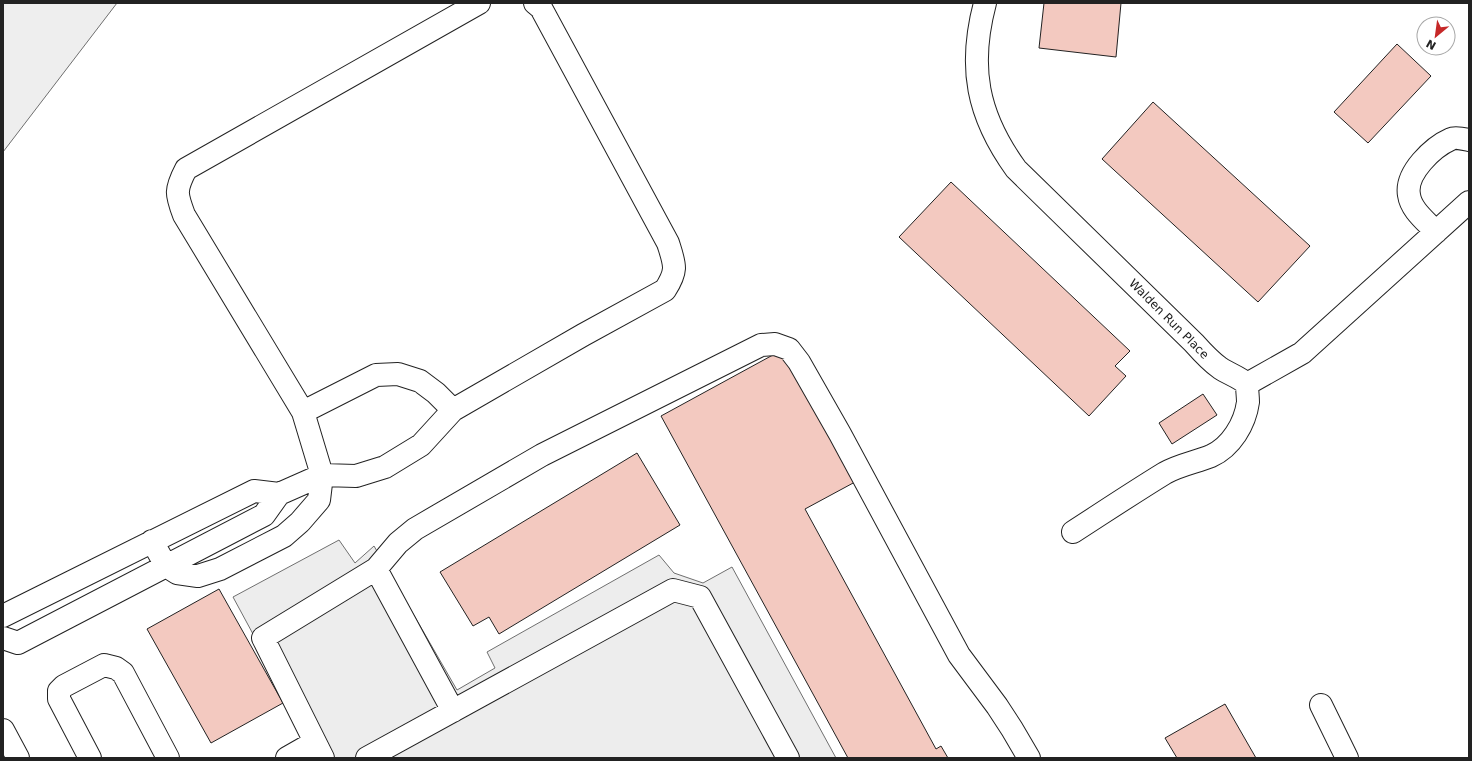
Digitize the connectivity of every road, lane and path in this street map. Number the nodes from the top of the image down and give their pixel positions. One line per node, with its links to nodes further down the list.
1 (479, 3): 9 (street)
2 (535, 3): 8 (street)
3 (985, 3): 7 (street, Walden Run Place)
4 (1469, 140): 6 (street)
5 (1469, 202): 6 (street)
6 (1436, 232): 7 (street)
7 (1247, 384): 12 (street)
8 (453, 410): 9 (street); 10 (street)
9 (303, 412): 10 (street)
10 (322, 475): 11 (street); 15 (street)
11 (279, 494): 13 (street); 14 (street)
12 (1073, 532)
13 (223, 536): 15 (street); 16 (street)
14 (152, 542): 16 (street); 18 (street)
15 (235, 561): 16 (street)
16 (166, 566): 19 (street)
17 (376, 570): 21 (street); 23 (street); 30 (street)
18 (3, 616)
19 (3, 638)
20 (1321, 704): 31 (street)
21 (453, 711): 28 (street); 29 (street)
22 (3, 730): 24 (street)
23 (319, 750): 27 (street)
24 (18, 758)
25 (90, 758): 26 (street)
26 (168, 758)
27 (286, 758)
28 (367, 758)
29 (788, 758)
30 (1029, 758)
31 (1347, 758)

